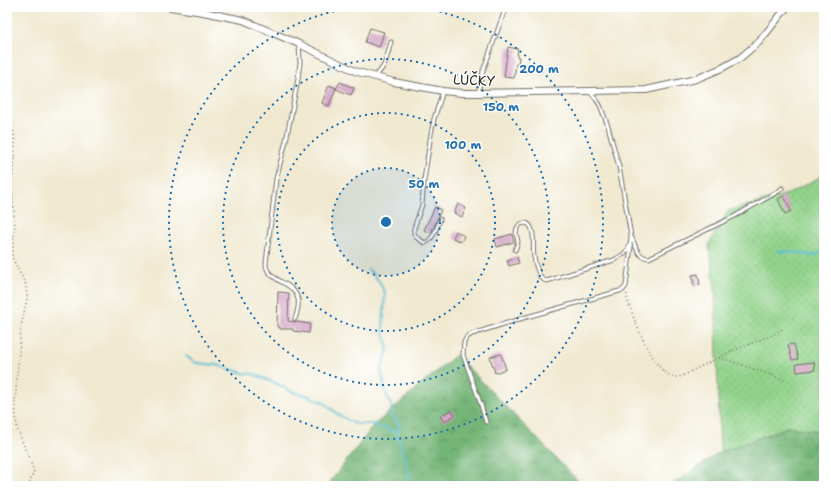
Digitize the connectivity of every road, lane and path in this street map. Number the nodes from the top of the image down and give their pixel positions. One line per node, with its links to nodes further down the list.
1 (170, 7): 5 (street, LÚČKY)
2 (506, 7): 10 (lane)
3 (787, 7): 9 (street, LÚČKY)
4 (391, 42): 7 (lane)
5 (299, 44): 7 (street, LÚČKY); 19 (lane)
6 (7, 63): 11 (lane)
7 (372, 76): 8 (street, LÚČKY)
8 (443, 91): 10 (street, LÚČKY); 14 (lane)
9 (589, 92): 10 (street, LÚČKY); 15 (lane)
10 (478, 93)
11 (7, 95)
12 (7, 121): 24 (path)
13 (782, 188): 15 (lane)
14 (440, 219)
15 (631, 236): 16 (lane)
16 (631, 245): 17 (lane); 18 (lane)
17 (515, 250)
18 (626, 286): 21 (path); 23 (lane)
19 (295, 319)
20 (784, 327): 21 (path)
21 (719, 358): 22 (path)
22 (785, 380)
23 (486, 422)
24 (28, 486)

